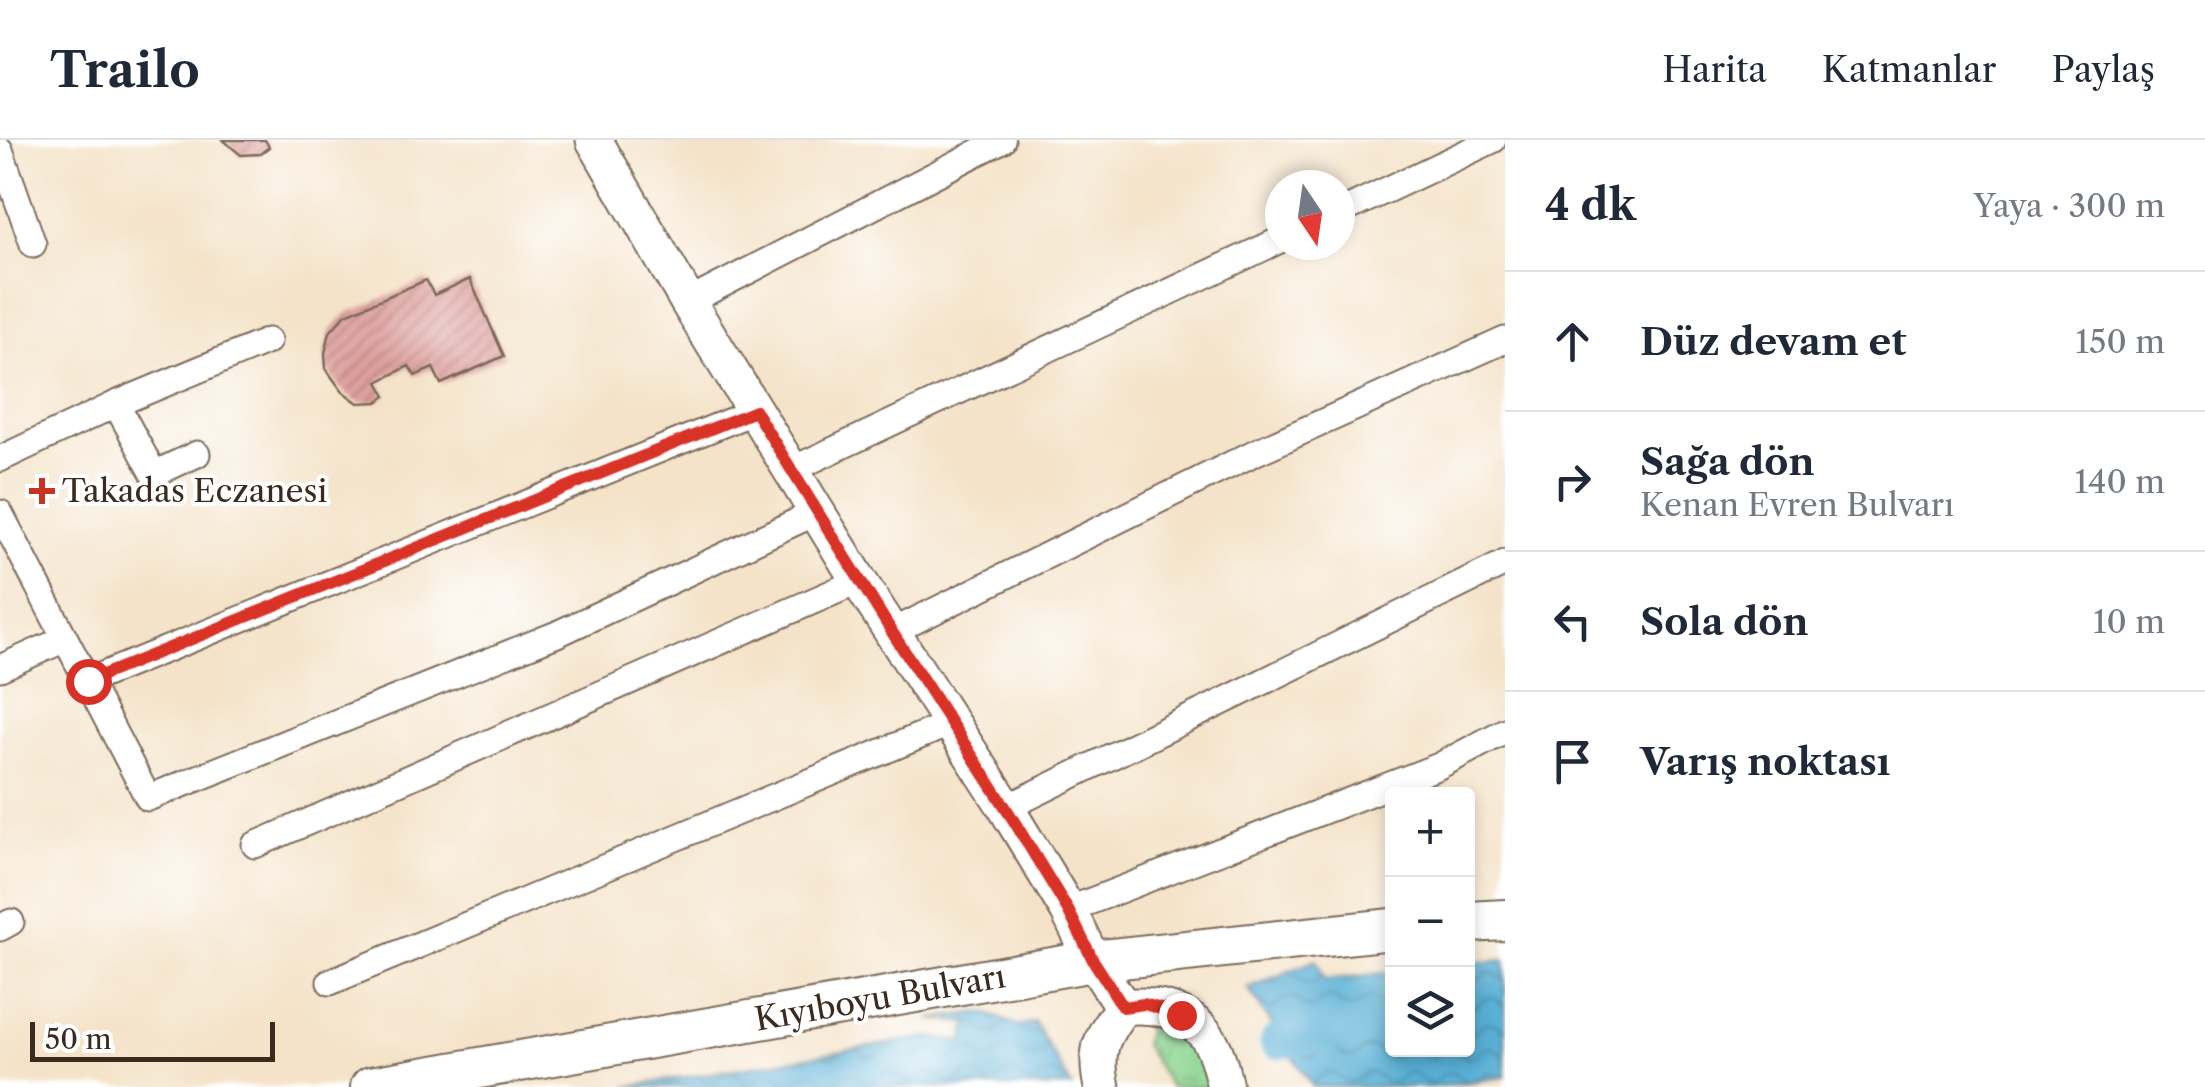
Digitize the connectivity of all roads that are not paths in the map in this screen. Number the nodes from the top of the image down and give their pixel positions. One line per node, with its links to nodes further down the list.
1 (594, 140): 8 (main road)
2 (1002, 140): 8 (street)
3 (1494, 140): 5 (street)
4 (0, 150): 6 (street)
5 (1355, 205)
6 (33, 244)
7 (1265, 247): 15 (street)
8 (688, 302): 12 (main road)
9 (1505, 340): 20 (street)
10 (268, 341): 11 (street)
11 (116, 404): 13 (street); 14 (street)
12 (755, 411): 15 (main road); 23 (street)
13 (197, 454)
14 (0, 459)
15 (791, 470): 16 (main road)
16 (817, 512): 19 (main road); 23 (street)
17 (0, 513): 21 (street)
18 (1505, 564): 26 (street)
19 (859, 580): 20 (main road); 27 (street)
20 (892, 632): 24 (main road)
21 (65, 638): 22 (street); 23 (street)
22 (0, 668)
23 (88, 681)
24 (951, 722): 26 (main road); 33 (street)
25 (1505, 732): 28 (street)
26 (1006, 808): 28 (main road)
27 (254, 846)
28 (1068, 910): 32 (main road)
29 (1505, 920): 30 (main road)
30 (1475, 922)
31 (1385, 930): 32 (main road, Kıyıboyu Bulvarı)
32 (1093, 960): 34 (main road); 35 (main road, Kıyıboyu Bulvarı)
33 (330, 982)
34 (1123, 1007): 36 (main road); 37 (main road)
35 (371, 1087)
36 (1102, 1087)
37 (1225, 1087)

